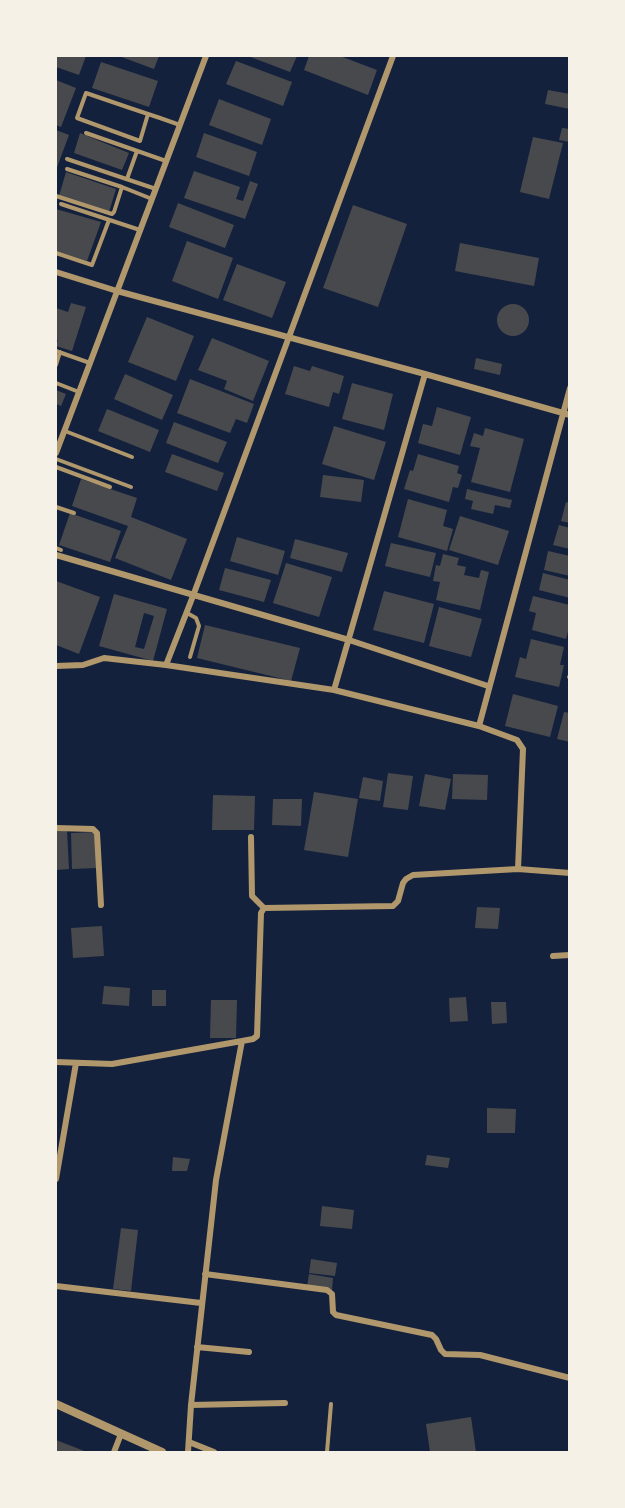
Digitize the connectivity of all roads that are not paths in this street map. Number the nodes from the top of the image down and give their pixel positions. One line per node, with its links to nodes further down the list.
1 (206, 56): 4 (street)
2 (393, 56): 21 (street)
3 (148, 114): 3 (lane); 4 (lane)
4 (180, 125): 8 (street)
5 (86, 133): 6 (lane)
6 (138, 151): 8 (lane); 10 (lane)
7 (67, 159): 10 (lane)
8 (166, 161): 12 (street)
9 (67, 169): 11 (lane)
10 (128, 178): 12 (lane)
11 (122, 188): 13 (lane); 14 (lane)
12 (156, 189): 14 (street)
13 (56, 196)
14 (152, 200): 17 (street)
15 (61, 204): 16 (lane)
16 (109, 220): 17 (lane); 18 (lane)
17 (140, 230): 20 (street)
18 (56, 253)
19 (56, 272): 20 (street)
20 (117, 291): 21 (street); 23 (street)
21 (288, 337): 25 (street); 42 (street)
22 (58, 352): 23 (lane); 24 (lane)
23 (90, 363): 28 (street)
24 (56, 365)
25 (425, 374): 29 (street); 44 (street)
26 (56, 383): 28 (lane)
27 (570, 388): 29 (street)
28 (79, 392): 30 (street)
29 (566, 414): 48 (street)
30 (64, 431): 31 (street); 32 (lane)
31 (56, 453)
32 (132, 457)
33 (56, 459): 36 (lane)
34 (56, 467): 35 (lane)
35 (110, 487)
36 (131, 487)
37 (56, 507): 38 (lane)
38 (74, 513)
39 (56, 548): 40 (lane)
40 (61, 550)
41 (56, 555): 42 (street)
42 (193, 596): 43 (street); 44 (street)
43 (187, 613): 45 (lane); 46 (street)
44 (348, 640): 48 (street); 49 (street)
45 (190, 657)
46 (166, 665): 47 (street); 49 (street)
47 (56, 666)
48 (488, 686): 50 (street)
49 (334, 690): 50 (street)
50 (478, 726): 53 (street)
51 (56, 828): 55 (street)
52 (250, 837): 56 (street)
53 (518, 870): 54 (street); 56 (street)
54 (570, 873)
55 (101, 905)
56 (264, 909): 59 (street)
57 (553, 956): 58 (street)
58 (570, 956)
59 (242, 1041): 61 (street); 63 (street)
60 (56, 1062): 61 (street)
61 (76, 1063): 62 (street)
62 (56, 1179)
63 (205, 1274): 65 (street); 68 (street)
64 (56, 1286): 65 (street)
65 (201, 1303): 66 (street)
66 (197, 1347): 67 (street); 72 (street)
67 (249, 1352)
68 (570, 1378)
69 (285, 1402): 72 (street)
70 (56, 1404): 73 (street)
71 (331, 1404): 79 (lane)
72 (191, 1405): 74 (street)
73 (122, 1434): 75 (street); 76 (street)
74 (189, 1442): 77 (street); 78 (street)
75 (114, 1452)
76 (162, 1452)
77 (188, 1452)
78 (214, 1452)
79 (327, 1452)

